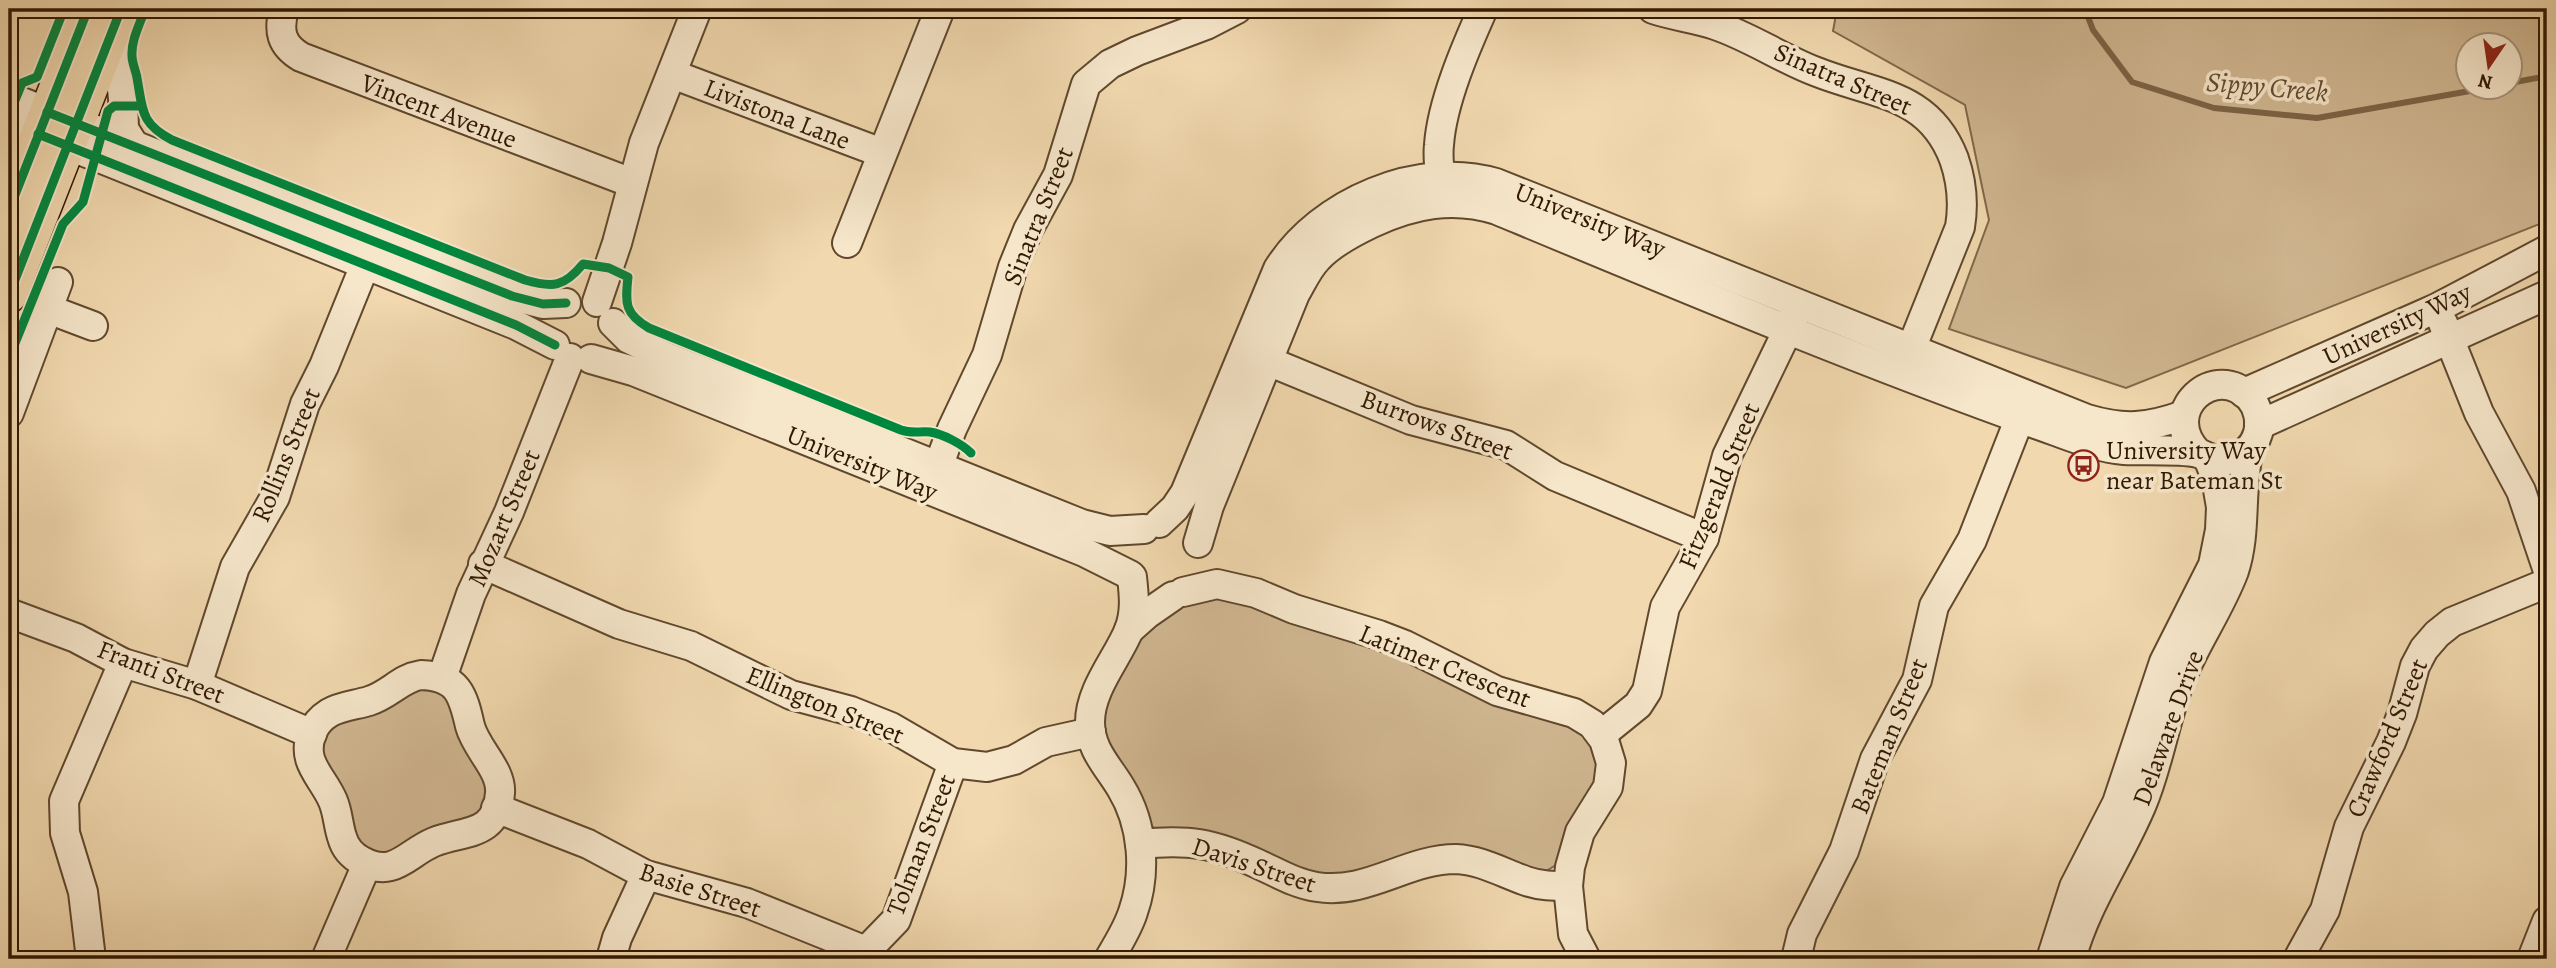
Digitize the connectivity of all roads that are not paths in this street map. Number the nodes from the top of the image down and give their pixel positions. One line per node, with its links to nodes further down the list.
1 (284, 9): 13 (street, Vincent Avenue)
2 (697, 9): 8 (street)
3 (940, 9): 12 (street)
4 (1237, 9): 39 (street, Sinatra Street)
5 (1483, 9): 14 (street)
6 (1653, 9): 32 (street, Sinatra Street)
7 (109, 11): 10 (main road); 11 (street)
8 (672, 74): 12 (street, Livistona Lane); 13 (street)
9 (9, 97): 10 (street)
10 (47, 127): 11 (street, University Way); 15 (main road); 18 (street, University Way); 20 (main road)
11 (134, 145): 18 (street, University Way)
12 (882, 153): 16 (street)
13 (632, 183): 26 (street)
14 (1441, 189): 23 (street, University Way); 28 (street, University Way); 31 (street, University Way)
15 (9, 210)
16 (847, 243)
17 (2547, 250): 24 (street, University Way)
18 (370, 253): 22 (street, University Way); 30 (street, University Way); 53 (street, Rollins Street)
19 (58, 282): 25 (street)
20 (9, 295)
21 (2547, 295): 29 (street, University Way)
22 (566, 303): 26 (street); 30 (street)
23 (1800, 304): 28 (street, Fitzgerald Street); 32 (street, University Way)
24 (2437, 308): 29 (street); 33 (street, University Way)
25 (48, 309): 27 (street); 35 (street)
26 (605, 313): 30 (street); 39 (street, University Way)
27 (93, 326)
28 (1789, 330): 32 (street, University Way); 41 (street, Fitzgerald Street)
29 (2450, 340): 37 (street, University Way); 44 (street)
30 (572, 354): 39 (street, University Way); 43 (street, Mozart Street)
31 (1256, 356): 40 (street, University Way); 41 (street, Burrows Street); 42 (street, University Way)
32 (1907, 361): 34 (street, University Way)
33 (2244, 393): 36 (street); 37 (street)
34 (2024, 407): 36 (street, University Way); 38 (street, University Way); 70 (street, Bateman Street)
35 (9, 412)
36 (2184, 415): 38 (street)
37 (2254, 437): 38 (street); 72 (street, Delaware Drive)
38 (2203, 456): 71 (street, Delaware Drive)
39 (935, 478): 40 (street, University Way); 45 (street, University Way)
40 (1151, 526): 42 (street); 45 (street)
41 (1704, 538): 56 (street, Fitzgerald Street)
42 (1199, 545): 47 (street, Latimer Crescent); 48 (street)
43 (483, 564): 52 (street, Mozart Street); 57 (street, Ellington Street)
44 (2547, 568)
45 (1131, 576): 48 (street); 50 (street)
46 (2547, 583): 73 (street, Crawford Street)
47 (1256, 593): 48 (street, Latimer Crescent); 56 (street, Latimer Crescent)
48 (1178, 594): 50 (street)
49 (9, 613): 51 (street, Franti Street)
50 (1129, 630): 54 (street)
51 (123, 663): 53 (street, Franti Street); 65 (street)
52 (442, 678): 55 (street); 58 (street)
53 (197, 685): 55 (street, Franti Street)
54 (1091, 732): 57 (street, Ellington Street); 59 (street)
55 (312, 734): 60 (street)
56 (1601, 735): 62 (street)
57 (953, 763): 64 (street, Tolman Street)
58 (496, 808): 60 (street); 61 (street, Basie Street)
59 (1140, 844): 62 (street, Davis Street); 68 (street)
60 (367, 864): 66 (street)
61 (646, 875): 64 (street, Basie Street); 67 (street)
62 (1568, 886): 69 (street)
63 (2547, 921): 74 (street)
64 (866, 955)
65 (91, 959)
66 (326, 959)
67 (611, 959)
68 (1109, 959)
69 (1586, 959)
70 (1796, 959)
71 (2051, 959)
72 (2071, 959)
73 (2298, 959)
74 (2532, 959)

